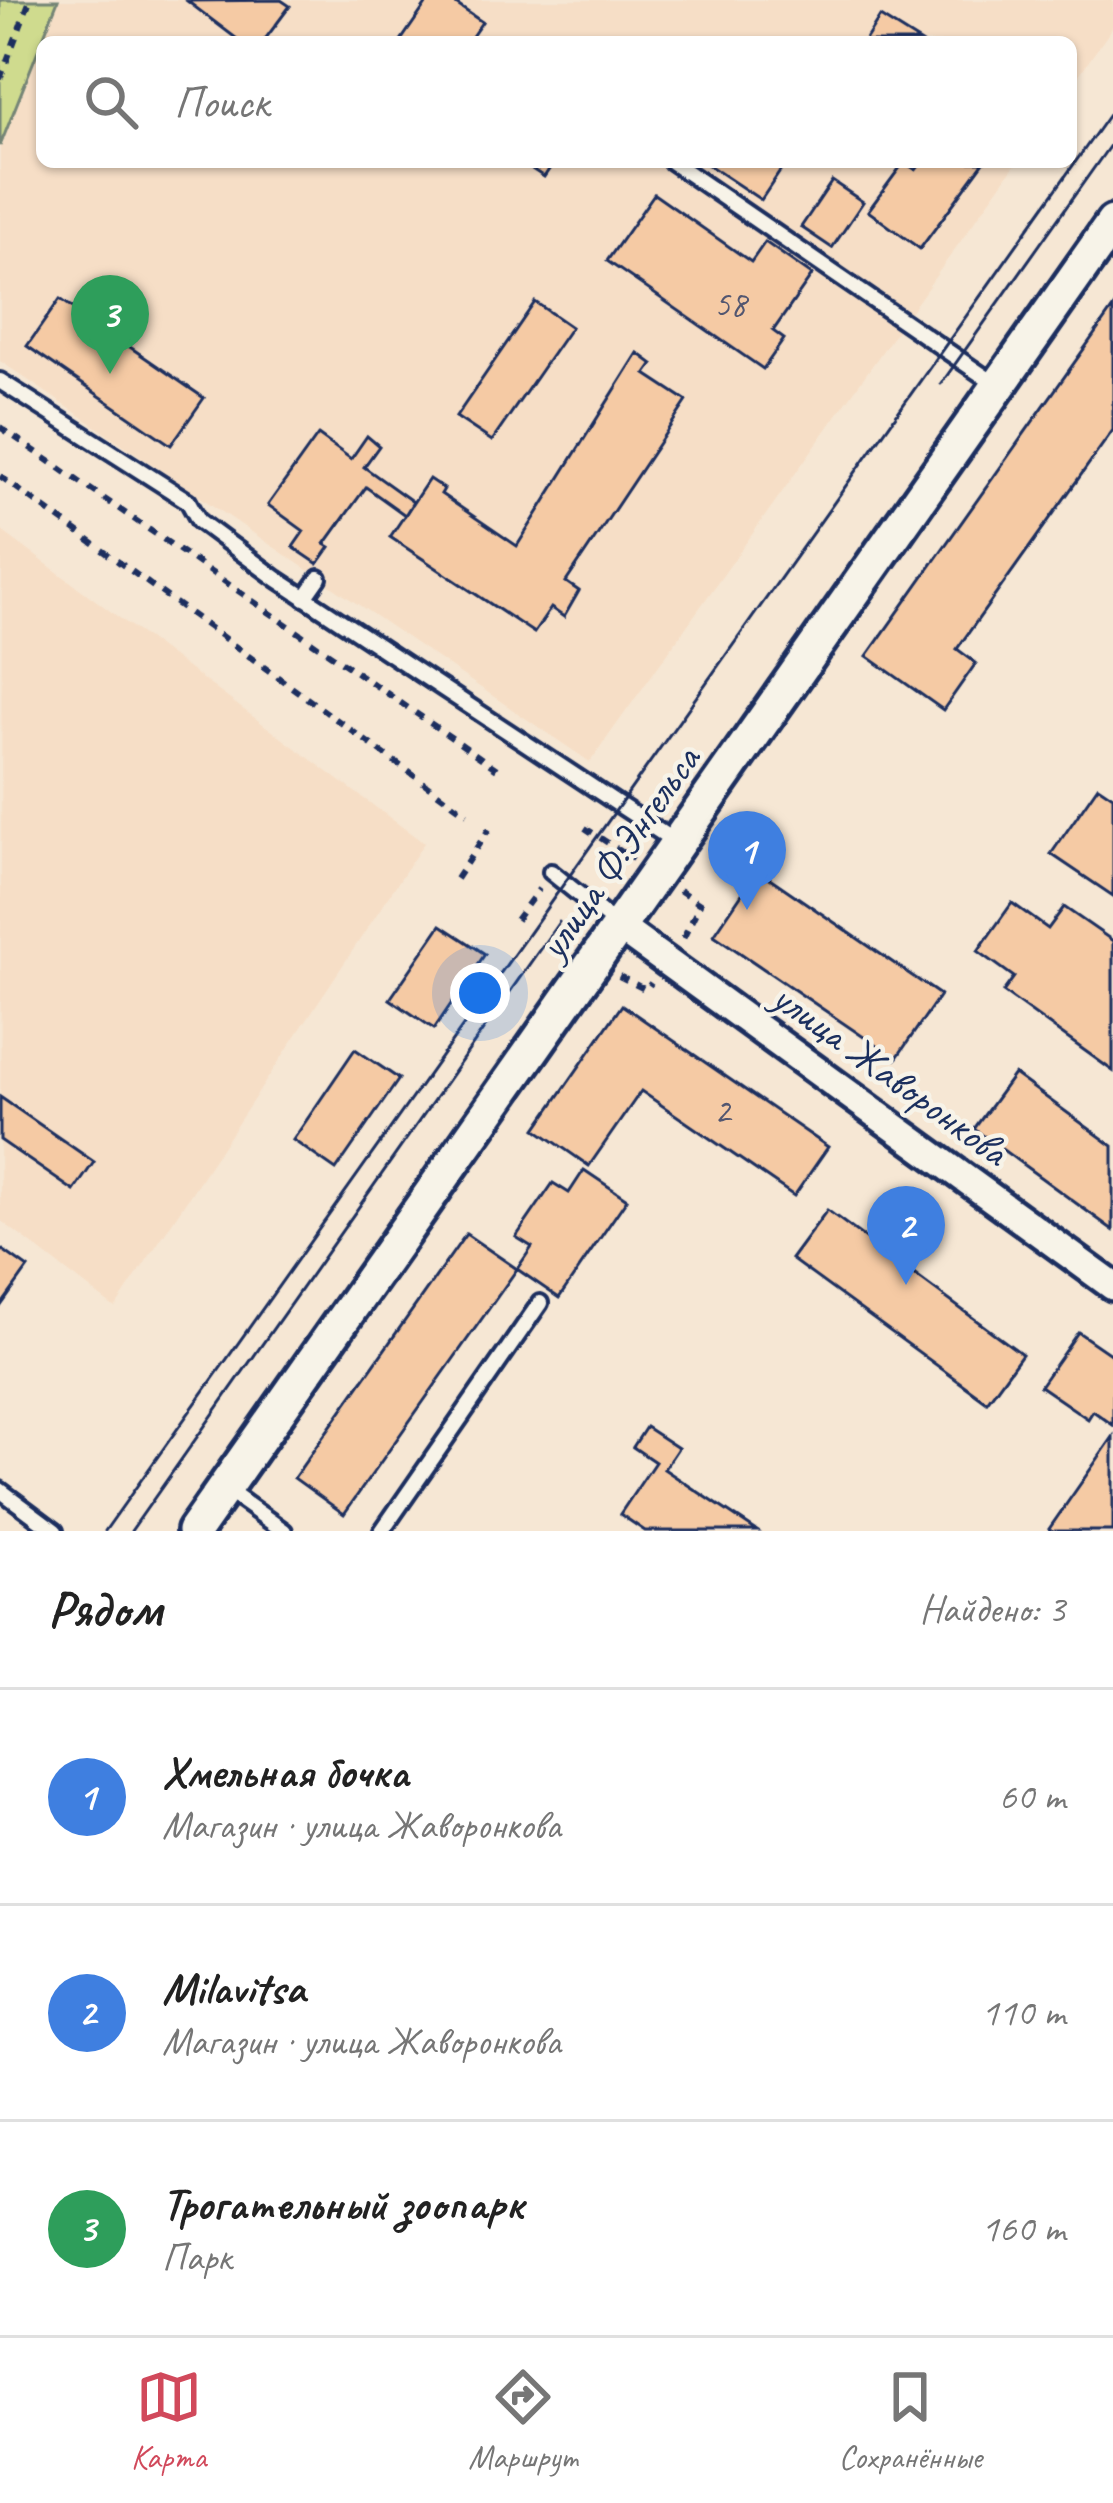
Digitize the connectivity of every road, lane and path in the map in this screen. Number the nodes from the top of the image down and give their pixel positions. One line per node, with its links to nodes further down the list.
1 (31, 0): 2 (path)
2 (0, 79)
3 (681, 168): 6 (lane)
4 (1113, 223): 6 (street, улица Ф.Энгельса)
5 (0, 381): 10 (lane)
6 (998, 386): 14 (street, улица Ф.Энгельса)
7 (0, 427): 11 (path)
8 (0, 476): 12 (path)
9 (319, 578): 10 (lane)
10 (305, 598): 14 (lane)
11 (496, 769)
12 (466, 814)
13 (489, 829): 16 (path)
14 (678, 844): 19 (street, улица Ф.Энгельса)
15 (551, 872): 19 (lane)
16 (456, 879)
17 (526, 907): 18 (path)
18 (516, 920)
19 (620, 928): 20 (street, улица Жаворонкова); 22 (street, улица Ф.Энгельса)
20 (1113, 1286)
21 (540, 1303): 27 (lane)
22 (224, 1488): 25 (street, улица Ф.Энгельса); 26 (lane)
23 (0, 1490): 24 (lane)
24 (55, 1531)
25 (194, 1531)
26 (284, 1531)
27 (382, 1531)

